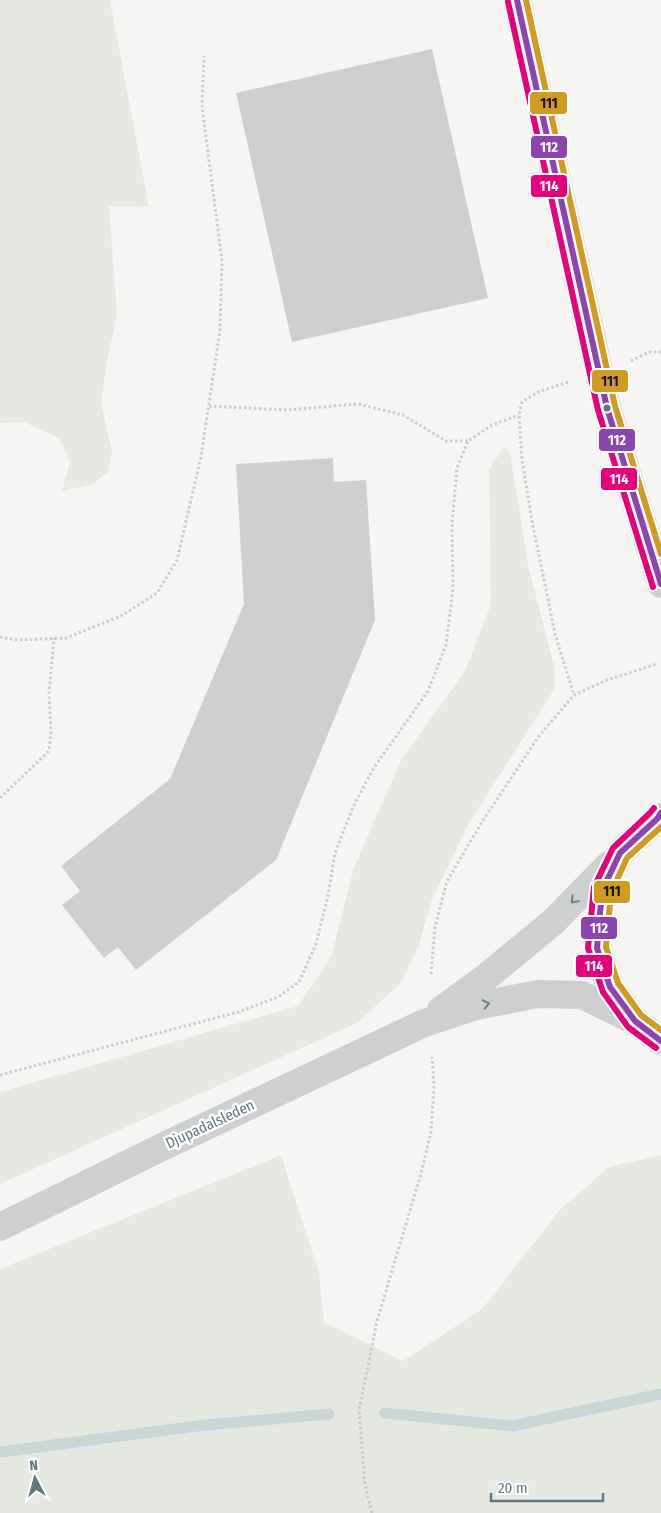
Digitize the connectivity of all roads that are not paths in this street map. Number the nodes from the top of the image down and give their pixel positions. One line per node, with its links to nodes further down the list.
1 (517, 0): 2 (street)
2 (661, 584)
3 (660, 816): 4 (street, Djupadalsleden)
4 (620, 853): 5 (street); 6 (street, Djupadalsleden, one-way to 6)
5 (635, 1021): 6 (street, Djupadalsleden, one-way to 5); 7 (street)
6 (422, 1024): 8 (street, Djupadalsleden)
7 (661, 1041)
8 (0, 1227)

